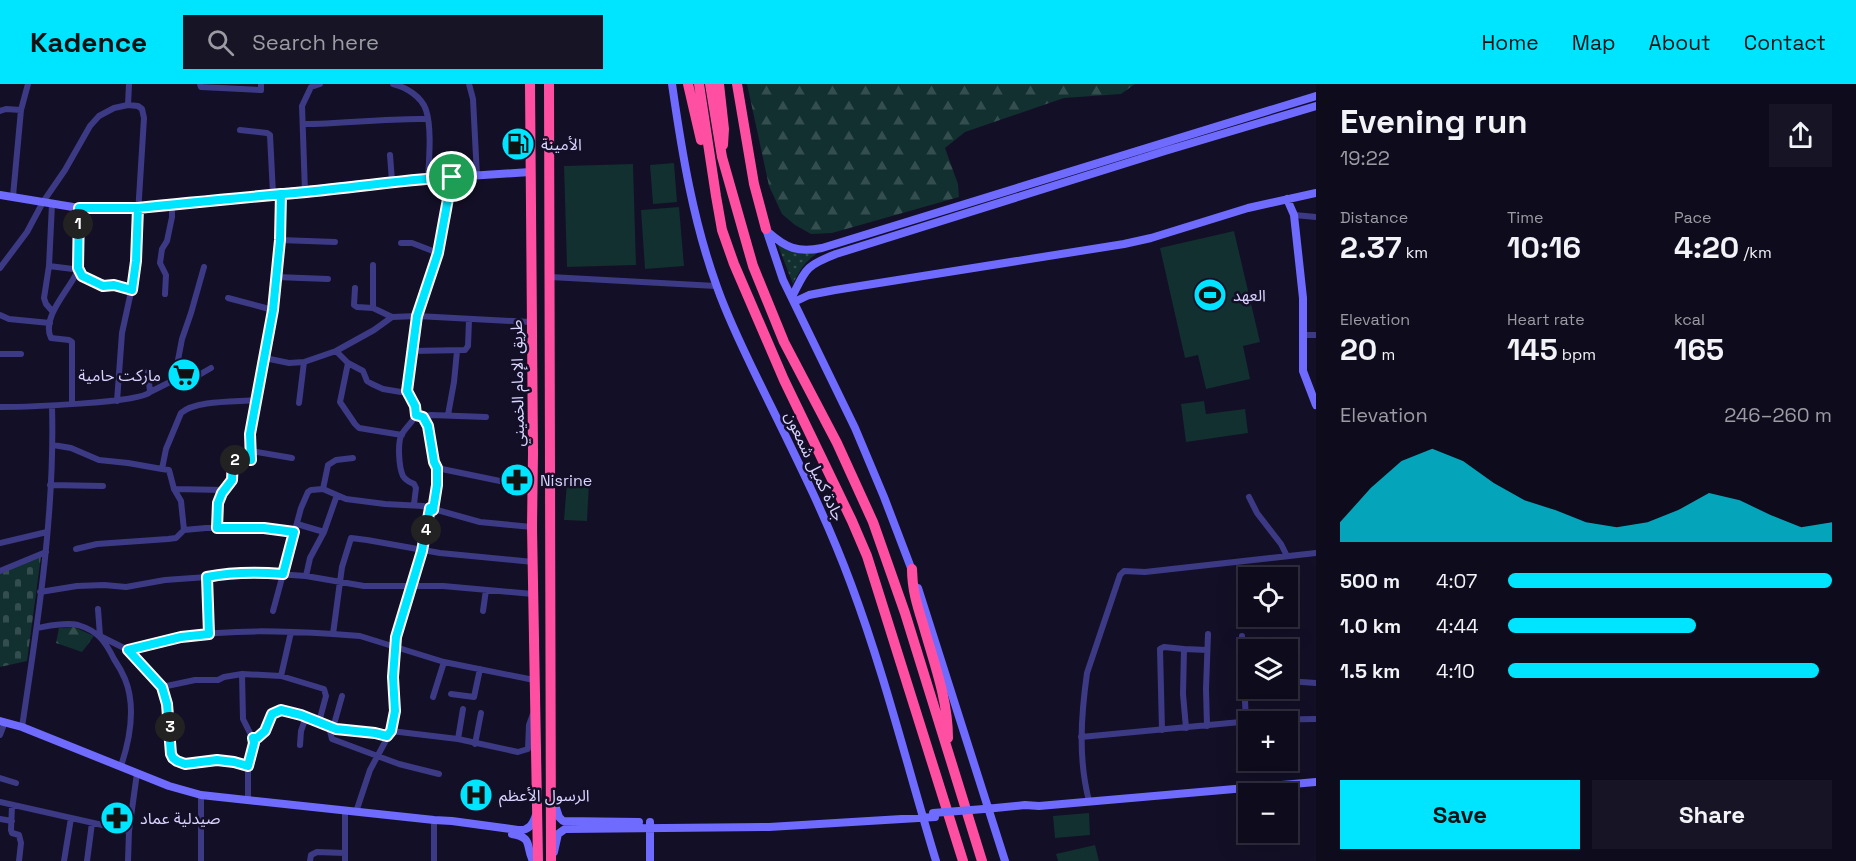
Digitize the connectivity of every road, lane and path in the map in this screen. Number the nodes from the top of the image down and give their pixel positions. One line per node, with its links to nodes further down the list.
1 (28, 84): 20 (street)
2 (129, 84): 18 (street)
3 (200, 84): 4 (street)
4 (261, 84)
5 (320, 84): 16 (street)
6 (393, 84): 22 (street)
7 (469, 84): 29 (street)
8 (530, 84): 28 (highway, طريق الإمام الخميني)
9 (549, 84): 56 (highway, طريق الإمام الخميني)
10 (672, 84): 58 (street, جادة كميل شمعون)
11 (688, 84): 27 (highway)
12 (699, 84): 27 (highway)
13 (710, 84): 26 (highway)
14 (719, 84): 26 (highway)
15 (737, 84): 45 (highway)
16 (308, 85): 23 (street)
17 (1316, 96): 45 (street)
18 (128, 105): 39 (street); 42 (street)
19 (1316, 106): 63 (street)
20 (21, 110): 21 (street); 37 (street)
21 (0, 111)
22 (427, 119): 23 (street); 31 (street)
23 (303, 124): 33 (street)
24 (240, 130): 35 (street)
25 (390, 155): 32 (street)
26 (722, 157): 190 (highway, جادة كميل شمعون)
27 (709, 160): 232 (highway, جادة كميل شمعون)
28 (530, 172): 29 (street); 71 (highway, طريق الإمام الخميني)
29 (477, 176): 30 (street)
30 (452, 177): 31 (street); 49 (street)
31 (428, 178): 32 (street)
32 (392, 182): 33 (street)
33 (305, 192): 35 (street)
34 (1316, 193): 38 (street)
35 (277, 194): 40 (street); 46 (street)
36 (0, 195): 37 (street)
37 (13, 196): 39 (street)
38 (1287, 199): 43 (street); 63 (street)
39 (47, 203): 41 (street); 50 (street); 52 (street)
40 (172, 205): 42 (street); 61 (street)
41 (79, 208): 42 (street); 54 (street)
42 (138, 208): 60 (street)
43 (1294, 214): 44 (street); 73 (street)
44 (1316, 218)
45 (766, 229): 63 (street)
46 (280, 240): 47 (street); 55 (street)
47 (335, 242)
48 (401, 243): 49 (street)
49 (438, 253): 68 (street)
50 (1, 265)
51 (373, 265): 64 (street)
52 (49, 266): 54 (street); 66 (street)
53 (204, 267): 85 (street)
54 (78, 268): 60 (street); 66 (street)
55 (276, 277): 57 (street); 65 (street)
56 (550, 277): 58 (street); 100 (highway, طريق الإمام الخميني)
57 (328, 279)
58 (716, 286): 209 (street, جادة كميل شمعون)
59 (355, 288): 64 (street)
60 (132, 290): 89 (street)
61 (165, 294)
62 (228, 298): 65 (street)
63 (793, 300): 133 (street)
64 (374, 308): 69 (street)
65 (273, 310): 80 (street)
66 (52, 312): 72 (street)
67 (0, 315): 72 (street)
68 (417, 316): 69 (street); 70 (street); 76 (street)
69 (392, 317): 75 (street)
70 (469, 320): 71 (street); 77 (street)
71 (531, 322): 101 (highway, طريق الإمام الخميني)
72 (50, 323): 90 (street)
73 (1303, 335): 74 (street); 92 (street)
74 (1316, 335)
75 (336, 351): 81 (street); 82 (street)
76 (412, 351): 77 (street); 86 (street)
77 (457, 351): 96 (street)
78 (0, 354): 79 (street)
79 (21, 354)
80 (265, 358): 81 (street); 88 (street)
81 (304, 362): 91 (street)
82 (348, 363): 86 (street); 99 (street)
83 (212, 368): 85 (street)
84 (148, 372): 87 (street)
85 (174, 381): 87 (street)
86 (407, 391): 95 (street)
87 (150, 392): 89 (street)
88 (257, 400): 103 (street); 107 (street)
89 (117, 401): 90 (street)
90 (72, 403): 93 (street)
91 (299, 403)
92 (1316, 405)
93 (51, 406): 94 (street); 102 (street)
94 (0, 408)
95 (416, 415): 97 (street); 99 (street)
96 (448, 415): 97 (street); 98 (street)
97 (423, 417): 106 (street)
98 (486, 417)
99 (402, 435): 117 (street)
100 (550, 442): 101 (highway); 108 (highway, طريق الإمام الخميني)
101 (533, 443): 109 (highway, طريق الإمام الخميني)
102 (53, 445): 107 (street); 110 (street)
103 (251, 451): 104 (street); 114 (street)
104 (292, 458)
105 (353, 458): 113 (street)
106 (437, 468): 109 (street); 118 (street)
107 (162, 469): 112 (street)
108 (551, 478): 109 (highway); 200 (highway, طريق الإمام الخميني)
109 (532, 482): 120 (highway, طريق الإمام الخميني)
110 (50, 485): 111 (street); 123 (street)
111 (103, 486)
112 (174, 489): 114 (street); 122 (street)
113 (323, 489): 115 (street); 119 (street)
114 (225, 490): 121 (street)
115 (337, 495): 117 (street); 125 (street)
116 (1249, 496): 131 (street)
117 (414, 504): 118 (street)
118 (432, 509): 120 (street); 128 (street)
119 (297, 524): 124 (street); 125 (street)
120 (532, 527): 132 (highway, طريق الإمام الخميني)
121 (217, 528): 122 (street); 124 (street)
122 (184, 530): 127 (street)
123 (47, 532): 126 (street); 129 (street)
124 (294, 532): 135 (street)
125 (324, 532): 136 (street)
126 (0, 543)
127 (76, 549)
128 (422, 551): 132 (street); 138 (street); 139 (street)
129 (46, 552): 134 (street); 141 (street)
130 (1316, 554): 131 (street)
131 (1287, 556): 185 (street)
132 (533, 561): 142 (highway, طريق الإمام الخميني)
133 (912, 569): 190 (highway); 207 (street)
134 (0, 571)
135 (283, 574): 136 (street); 137 (street); 145 (street)
136 (306, 576): 138 (street)
137 (207, 577): 141 (street); 148 (street)
138 (340, 582): 139 (street); 149 (street)
139 (411, 585): 140 (street); 153 (street)
140 (486, 590): 142 (street); 144 (street)
141 (40, 592): 146 (street)
142 (533, 594): 161 (highway, طريق الإمام الخميني)
143 (98, 609): 151 (street)
144 (483, 611)
145 (273, 612)
146 (37, 628): 151 (street); 179 (street)
147 (291, 632): 148 (street); 149 (street); 160 (street)
148 (209, 634): 155 (street)
149 (333, 634): 153 (street)
150 (1208, 634): 156 (street)
151 (100, 636): 155 (street); 192 (street)
152 (1242, 636): 170 (street)
153 (395, 648): 157 (street); 183 (street)
154 (1184, 649): 156 (street); 181 (street); 182 (street)
155 (128, 650): 164 (street)
156 (1207, 650): 178 (street)
157 (444, 662): 158 (street); 167 (street)
158 (480, 669): 161 (street); 165 (street)
159 (242, 674): 160 (street); 164 (street); 186 (street)
160 (281, 676): 176 (street)
161 (534, 680): 169 (highway, طريق الإمام الخميني)
162 (1298, 682): 163 (street)
163 (1316, 683)
164 (162, 687): 193 (street)
165 (451, 694)
166 (342, 696): 180 (street)
167 (433, 697)
168 (463, 709): 187 (street)
169 (535, 709): 188 (street); 205 (highway, طريق الإمام الخميني)
170 (1245, 711)
171 (481, 713): 188 (street)
172 (306, 717): 176 (street); 186 (street); 189 (street)
173 (1298, 719): 174 (street)
174 (1316, 719)
175 (2, 721): 179 (street); 184 (street)
176 (319, 722): 180 (street)
177 (1238, 723): 178 (street)
178 (1207, 726): 181 (street)
179 (22, 727): 192 (street)
180 (333, 728): 183 (street); 191 (street)
181 (1186, 728): 182 (street)
182 (1162, 730): 185 (street)
183 (389, 734): 187 (street); 191 (street)
184 (0, 735)
185 (1081, 737): 202 (street)
186 (253, 738): 193 (street)
187 (458, 739): 188 (street)
188 (475, 744)
189 (300, 745)
190 (948, 747): 233 (highway, جادة كميل شمعون)
191 (377, 755): 195 (street); 208 (street)
192 (121, 766): 194 (street)
193 (248, 766): 201 (street)
194 (137, 773): 199 (street); 216 (street)
195 (439, 774)
196 (0, 778): 198 (street)
197 (1316, 782): 202 (street)
198 (16, 783)
199 (201, 795): 201 (street); 223 (street)
200 (551, 795): 215 (street); 229 (highway, طريق الإمام الخميني)
201 (248, 800): 206 (street)
202 (1089, 801): 207 (street)
203 (0, 802): 204 (street)
204 (12, 806): 210 (street); 213 (street)
205 (538, 809): 217 (street); 228 (highway, طريق الإمام الخميني)
206 (345, 811): 208 (street); 218 (street)
207 (987, 811): 209 (street, bridge); 234 (street)
208 (356, 812): 212 (street)
209 (923, 816): 215 (street); 231 (street, جادة كميل شمعون)
210 (71, 818): 214 (street); 220 (street)
211 (0, 819): 213 (street)
212 (434, 820): 217 (street); 226 (street)
213 (12, 821): 219 (street)
214 (92, 823): 216 (street); 221 (street)
215 (650, 825): 229 (street); 230 (street)
216 (129, 831): 222 (street)
217 (522, 833): 227 (street)
218 (345, 853): 224 (street); 225 (street)
219 (19, 861)
220 (64, 861)
221 (87, 861)
222 (128, 861)
223 (201, 861)
224 (310, 861)
225 (345, 861)
226 (434, 861)
227 (533, 861)
228 (538, 861)
229 (552, 861)
230 (650, 861)
231 (936, 861)
232 (963, 861)
233 (982, 861)
234 (1005, 861)

